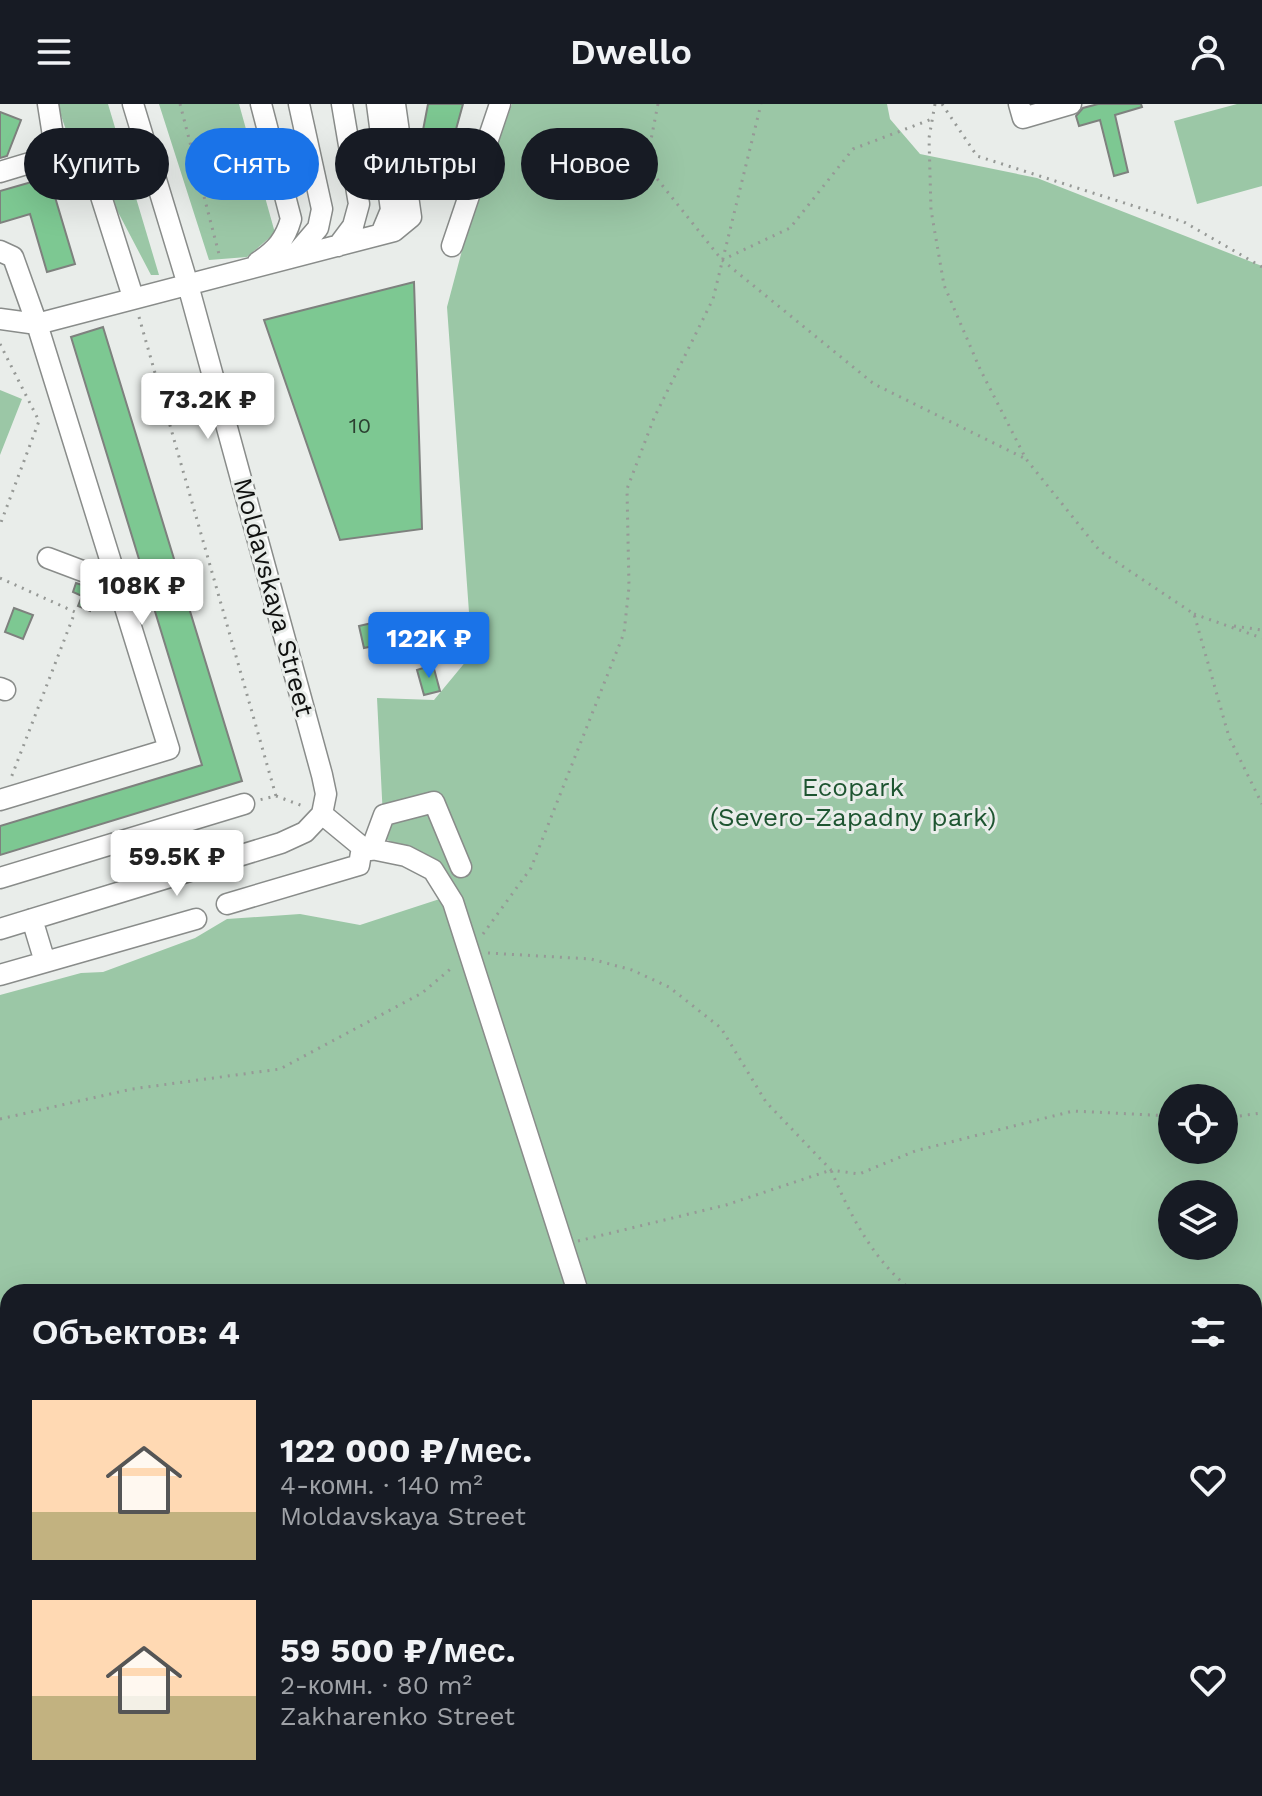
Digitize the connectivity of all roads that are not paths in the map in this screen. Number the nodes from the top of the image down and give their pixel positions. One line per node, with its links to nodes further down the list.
1 (133, 104): 21 (street, Moldavskaya Street)
2 (261, 104): 20 (street)
3 (299, 104): 19 (street)
4 (342, 104): 16 (street)
5 (377, 104): 15 (street)
6 (395, 104): 15 (street)
7 (500, 104): 17 (street)
8 (1019, 104): 9 (street)
9 (1071, 104)
10 (52, 105): 11 (street)
11 (54, 128)
12 (24, 165): 13 (street)
13 (0, 172)
14 (102, 200): 22 (street)
15 (381, 234): 16 (street)
16 (338, 246): 19 (street)
17 (452, 246)
18 (0, 251): 24 (street)
19 (291, 258): 20 (street)
20 (235, 274): 21 (street)
21 (188, 285): 22 (street); 29 (street, Moldavskaya Street)
22 (133, 297): 24 (street)
23 (0, 319): 24 (street)
24 (37, 324): 26 (street)
25 (48, 558): 26 (street)
26 (117, 584): 27 (street)
27 (1, 800)
28 (244, 804): 32 (street)
29 (322, 814): 30 (street); 34 (street)
30 (366, 849): 31 (street); 33 (street); 39 (street)
31 (461, 867)
32 (0, 878)
33 (227, 904)
34 (32, 919): 36 (street); 37 (street)
35 (196, 919): 37 (street)
36 (0, 929)
37 (45, 962): 38 (street)
38 (0, 975)
39 (575, 1284)

